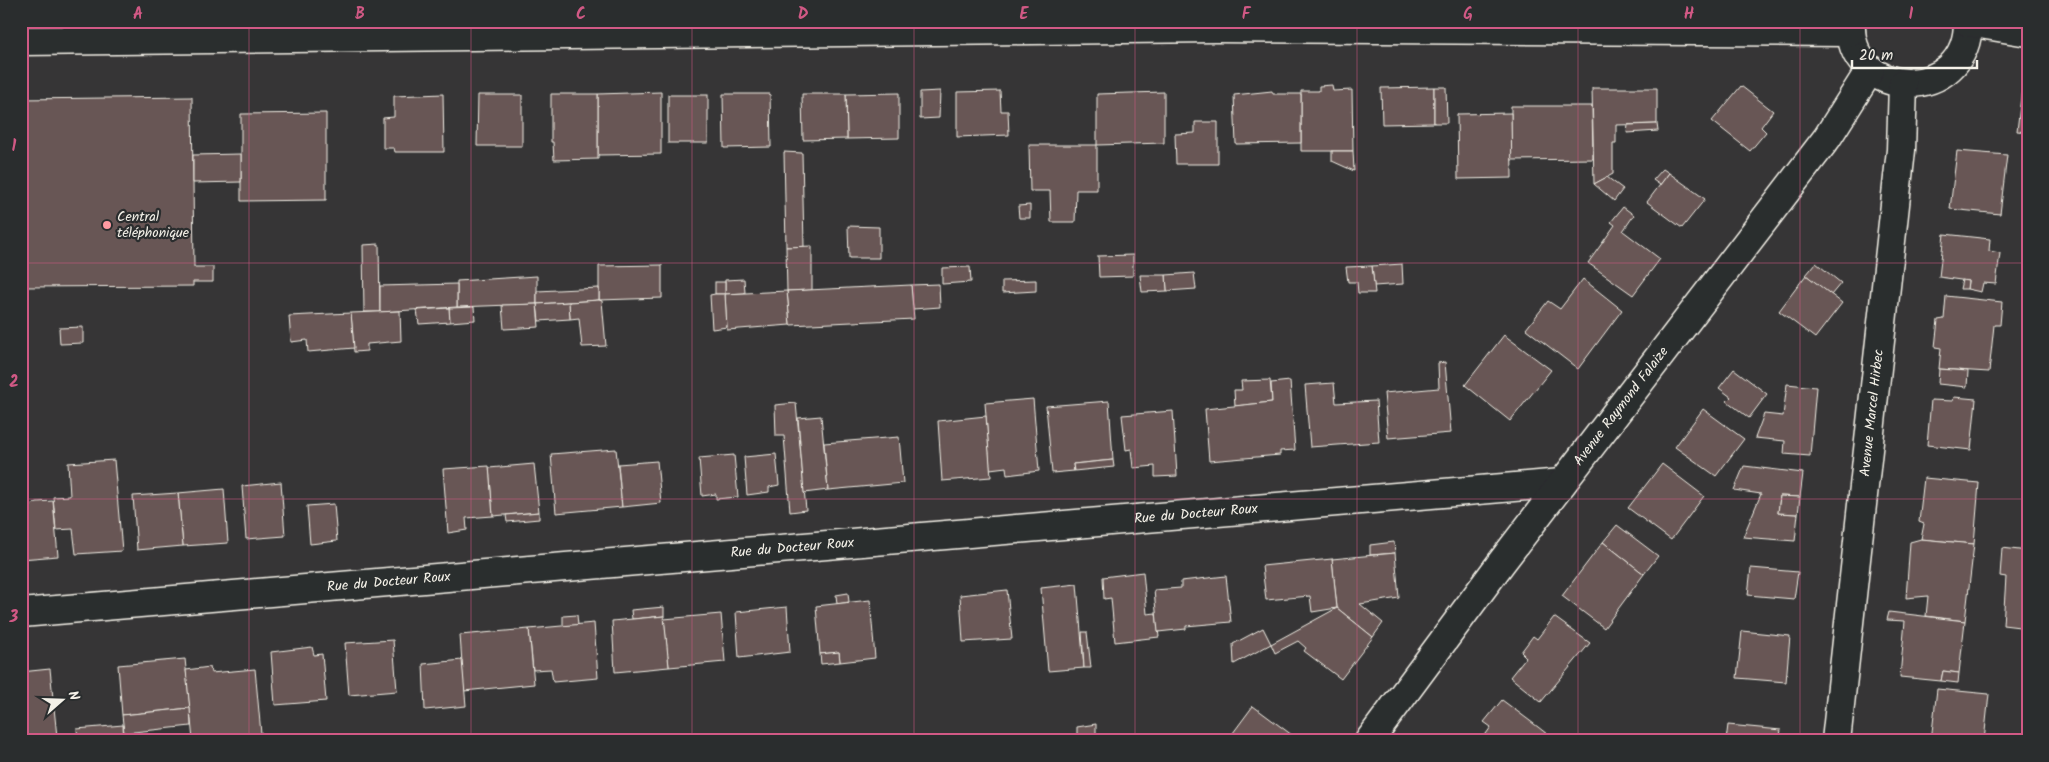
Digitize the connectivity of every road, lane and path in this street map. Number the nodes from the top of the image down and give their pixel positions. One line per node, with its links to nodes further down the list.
1 (1968, 22): 4 (street); 7 (street)
2 (1214, 25): 3 (street); 5 (street)
3 (1851, 27): 6 (street)
4 (2028, 32)
5 (21, 41)
6 (1870, 70): 7 (street); 8 (street, Avenue Raymond Falaize)
7 (1903, 84): 11 (street, Avenue Marcel Hirbec)
8 (1562, 483): 9 (street, Rue du Docteur Roux); 10 (street, Avenue Raymond Falaize)
9 (21, 613)
10 (1369, 741)
11 (1836, 741)

